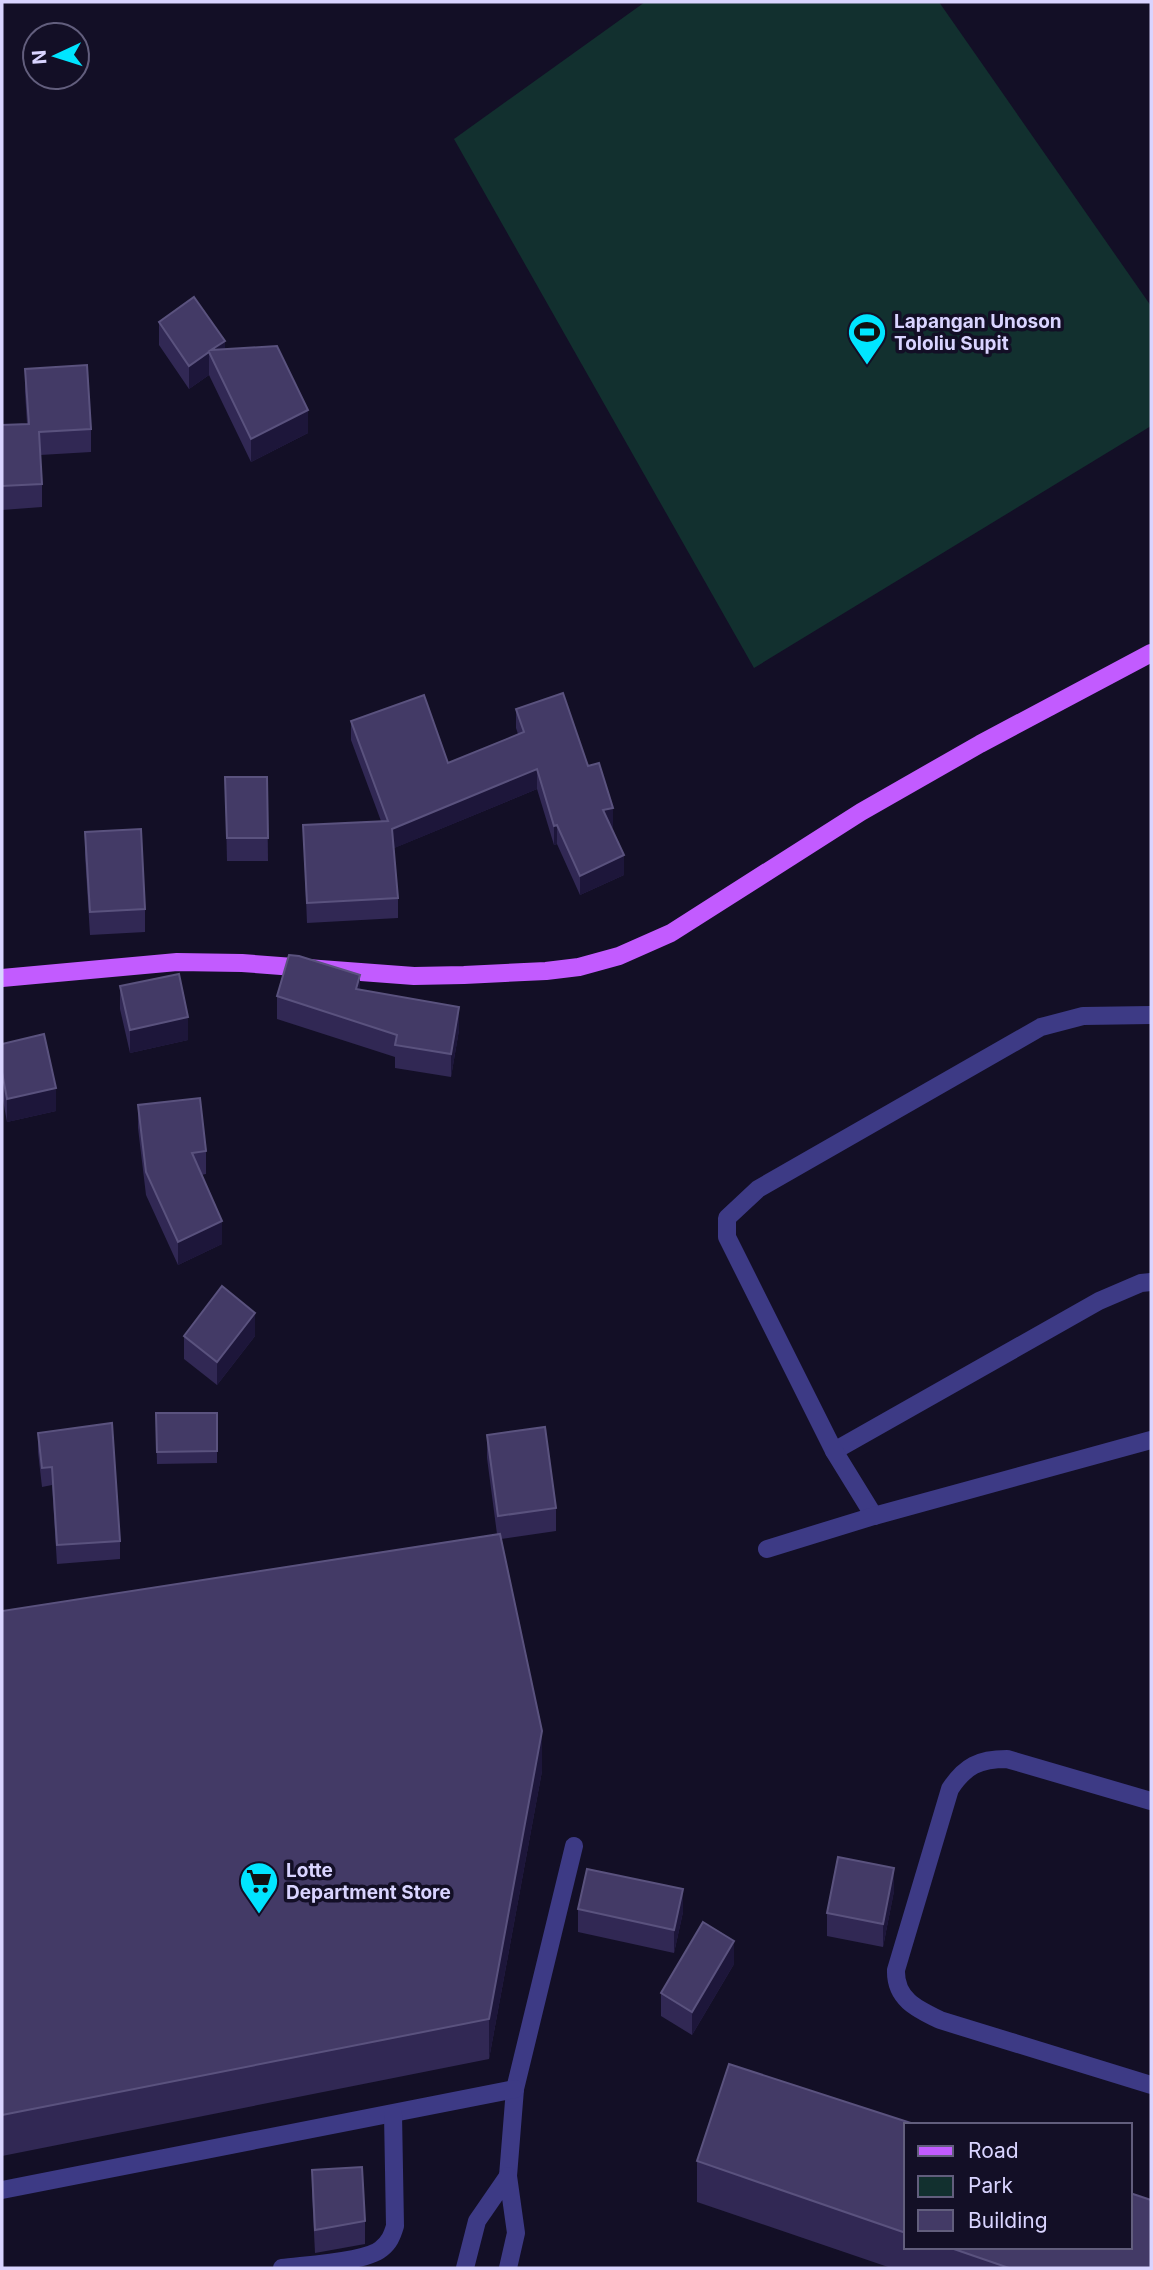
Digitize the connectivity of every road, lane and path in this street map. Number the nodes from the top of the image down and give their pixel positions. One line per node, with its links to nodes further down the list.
1 (1151, 653): 2 (main road)
2 (2, 978)
3 (1151, 1015): 6 (street)
4 (1151, 1282): 6 (street)
5 (1151, 1440): 7 (street)
6 (834, 1451): 7 (street)
7 (874, 1516): 8 (street)
8 (767, 1549)
9 (1151, 1801): 11 (street)
10 (574, 1846): 12 (street)
11 (1151, 2085)
12 (515, 2090): 13 (street); 14 (street)
13 (393, 2114): 15 (street); 16 (street)
14 (508, 2176): 17 (street); 18 (street)
15 (2, 2190)
16 (282, 2268)
17 (465, 2268)
18 (508, 2268)

